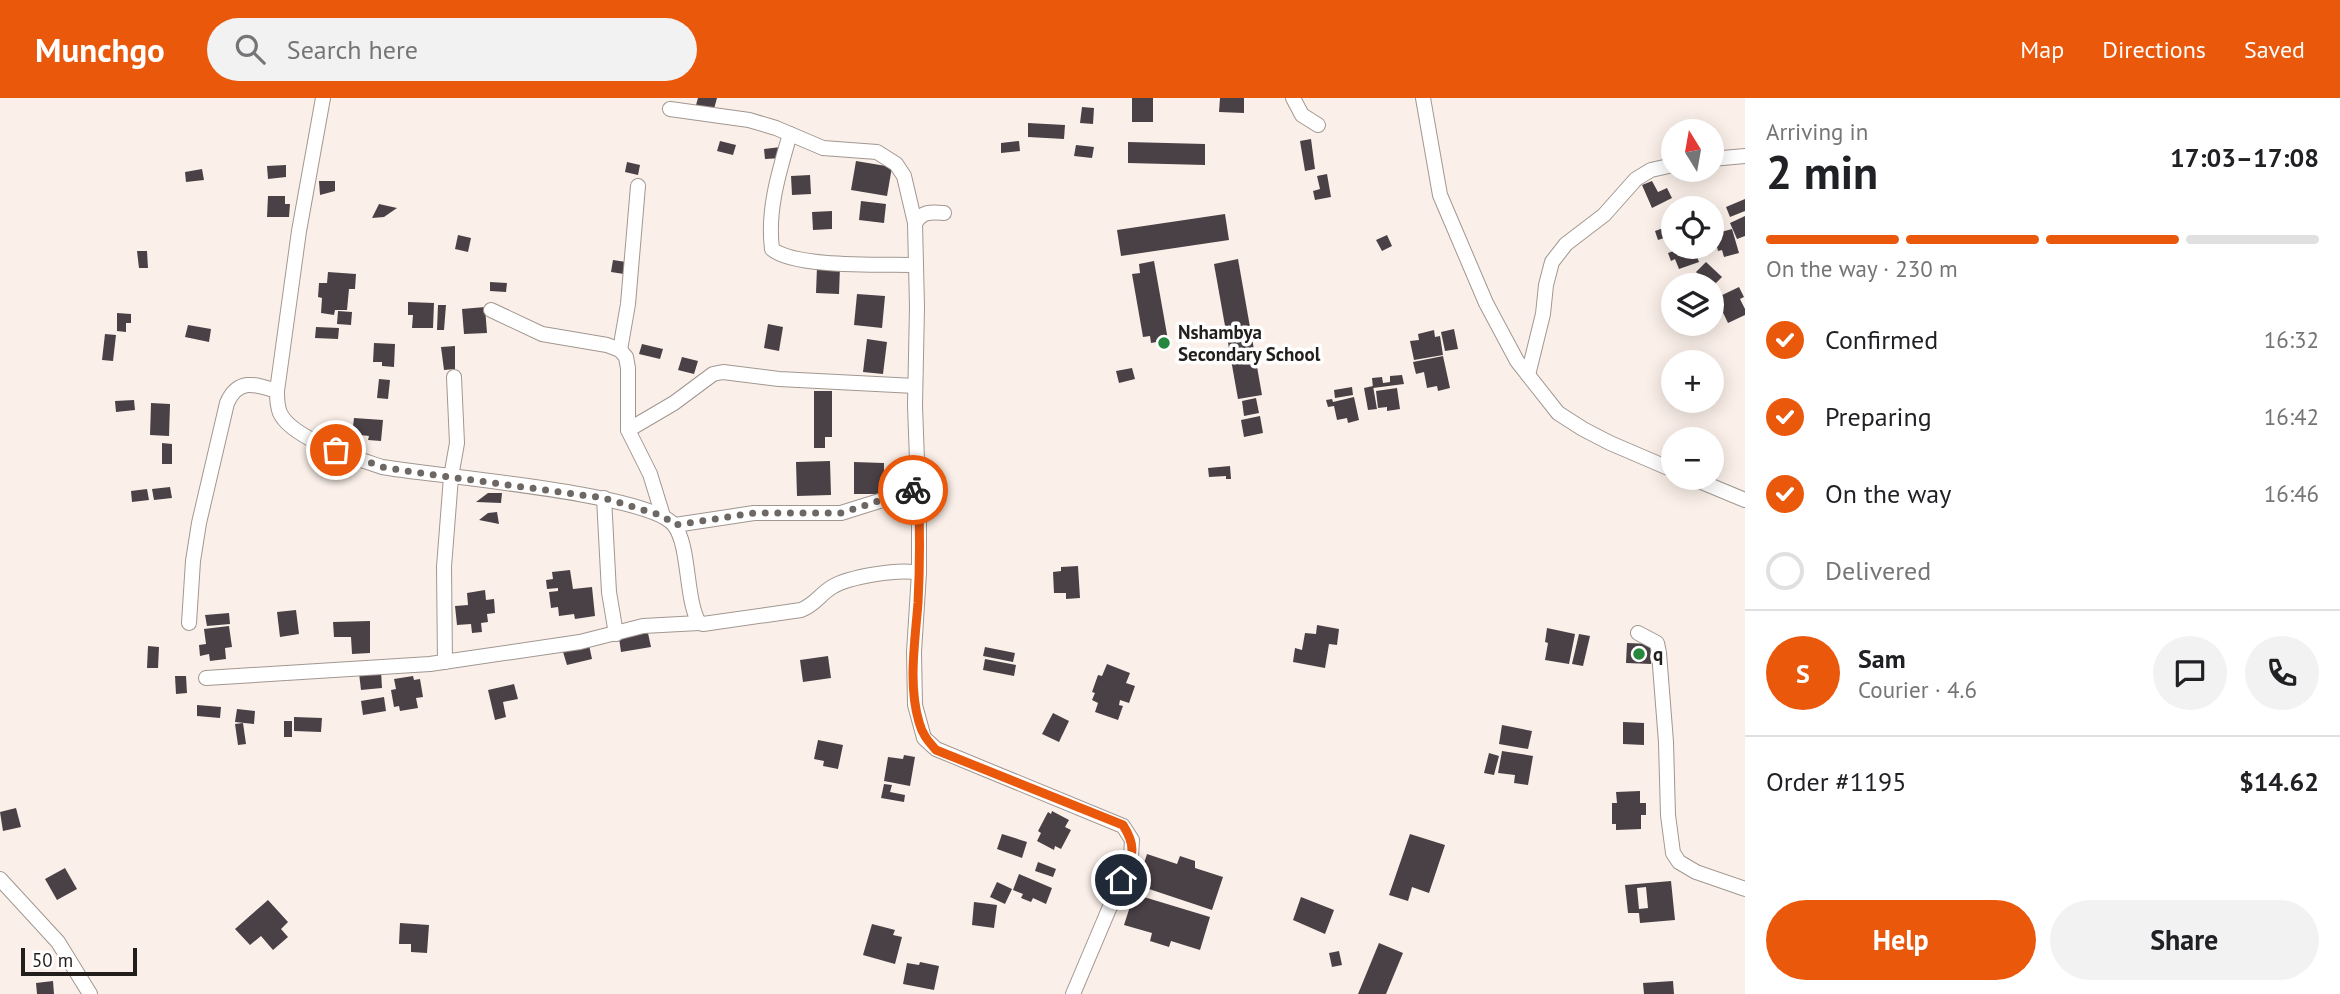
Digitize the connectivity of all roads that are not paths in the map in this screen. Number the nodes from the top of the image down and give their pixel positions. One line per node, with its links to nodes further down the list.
1 (323, 98): 19 (street)
2 (1293, 98): 5 (street)
3 (1423, 98): 16 (street)
4 (670, 109): 6 (street)
5 (1318, 125)
6 (790, 134): 12 (street); 13 (street)
7 (1745, 156): 8 (street)
8 (1724, 158)
9 (1661, 168): 16 (street)
10 (638, 186): 15 (street)
11 (944, 213): 12 (street)
12 (915, 223): 13 (street)
13 (915, 265): 18 (street)
14 (491, 310): 15 (street)
15 (620, 350): 20 (street)
16 (1528, 375): 21 (street)
17 (454, 377): 22 (street)
18 (915, 386): 20 (street); 23 (street)
19 (277, 391): 22 (street); 30 (street)
20 (628, 430): 27 (street)
21 (1661, 465)
22 (451, 477): 25 (street); 34 (street)
23 (918, 489): 28 (street); 29 (street)
24 (1721, 490): 26 (street)
25 (604, 498): 27 (street); 33 (street)
26 (1745, 500)
27 (663, 516): 28 (street)
28 (675, 525): 31 (street)
29 (919, 573): 31 (street); 39 (street)
30 (190, 623)
31 (699, 623): 33 (street)
32 (1638, 633): 37 (street)
33 (616, 634): 34 (street)
34 (445, 662): 35 (street)
35 (206, 678)
36 (0, 879): 38 (street)
37 (1745, 889)
38 (90, 994)
39 (1073, 994)

